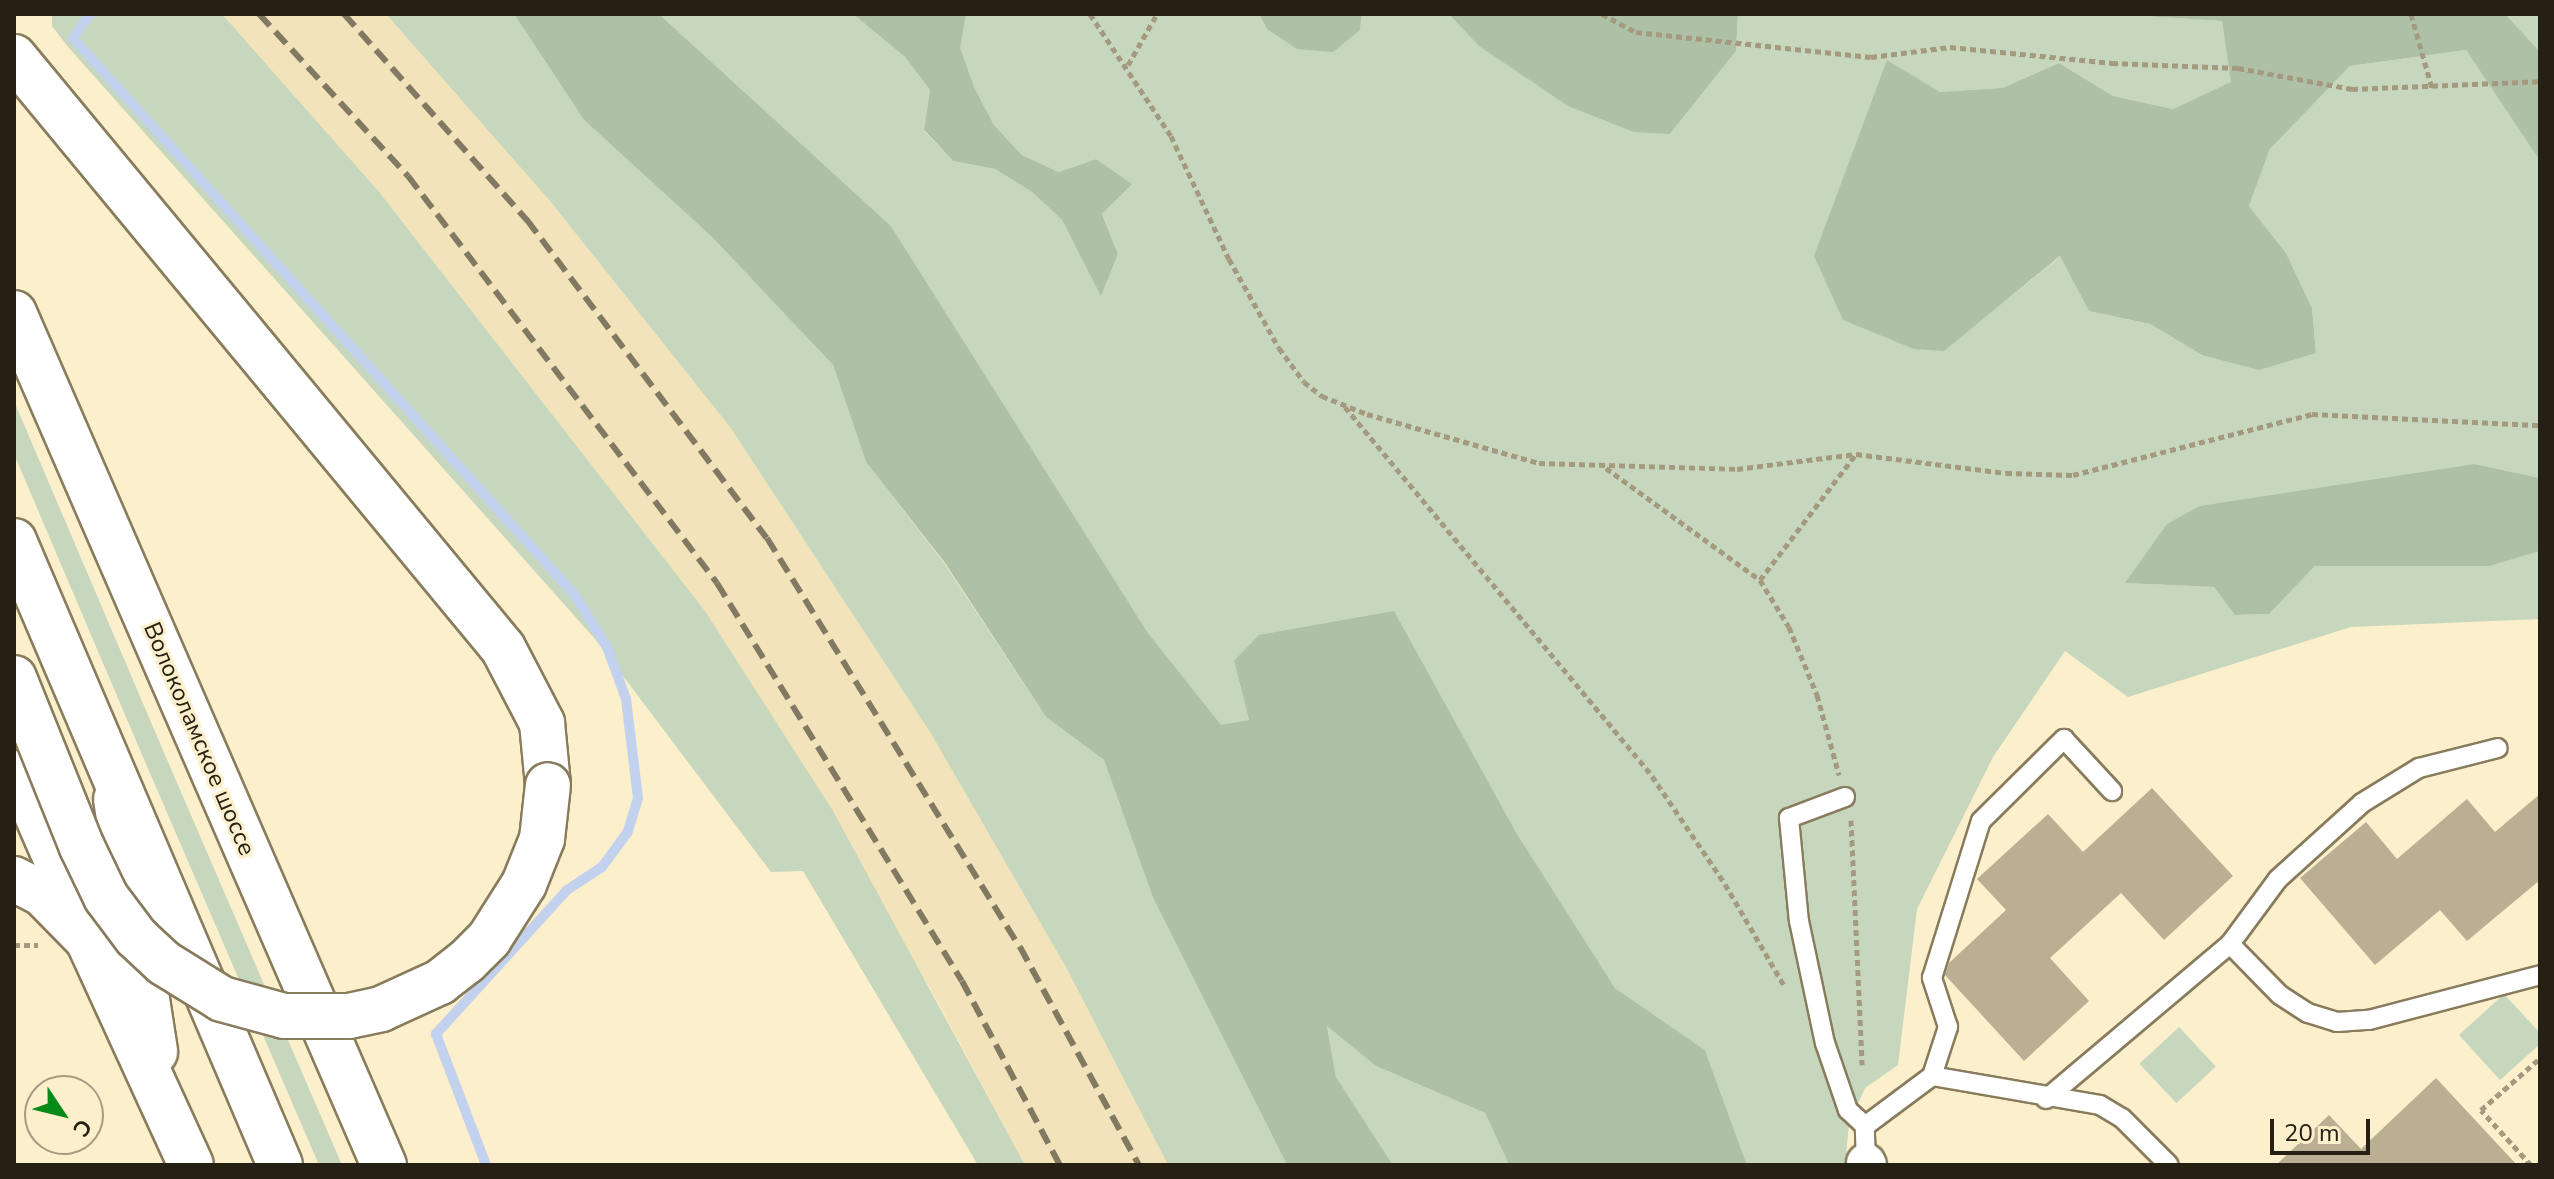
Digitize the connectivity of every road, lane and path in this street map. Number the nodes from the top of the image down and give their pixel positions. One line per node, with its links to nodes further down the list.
1 (1090, 14): 6 (path)
2 (1157, 14): 6 (path)
3 (1602, 14): 8 (path)
4 (2411, 14): 8 (path)
5 (14, 57): 16 (main road, bridge)
6 (1128, 65): 10 (path)
7 (2540, 81): 8 (path)
8 (2432, 88)
9 (14, 313): 35 (main road, Волоколамское шоссе)
10 (1344, 406): 13 (path); 26 (path)
11 (2540, 425): 12 (path)
12 (1856, 454): 13 (path); 15 (path)
13 (1605, 468): 15 (path)
14 (14, 541): 19 (main road)
15 (1760, 580): 21 (path)
16 (14, 678)
17 (2498, 748): 24 (lane)
18 (14, 770): 23 (street)
19 (112, 771): 30 (main road); 34 (main road)
20 (2112, 791): 28 (lane)
21 (1845, 797): 31 (path); 31 (lane)
22 (14, 879): 23 (main road)
23 (88, 940): 30 (main road)
24 (2230, 944): 25 (lane); 29 (lane)
25 (2540, 975)
26 (1790, 994)
27 (2540, 1058): 37 (path)
28 (1932, 1076): 29 (lane); 31 (lane)
29 (2046, 1099): 36 (lane)
30 (163, 1105): 33 (main road)
31 (1865, 1126): 32 (lane)
32 (1867, 1164)
33 (191, 1165)
34 (280, 1165)
35 (384, 1165)
36 (2169, 1165)
37 (2531, 1165)

